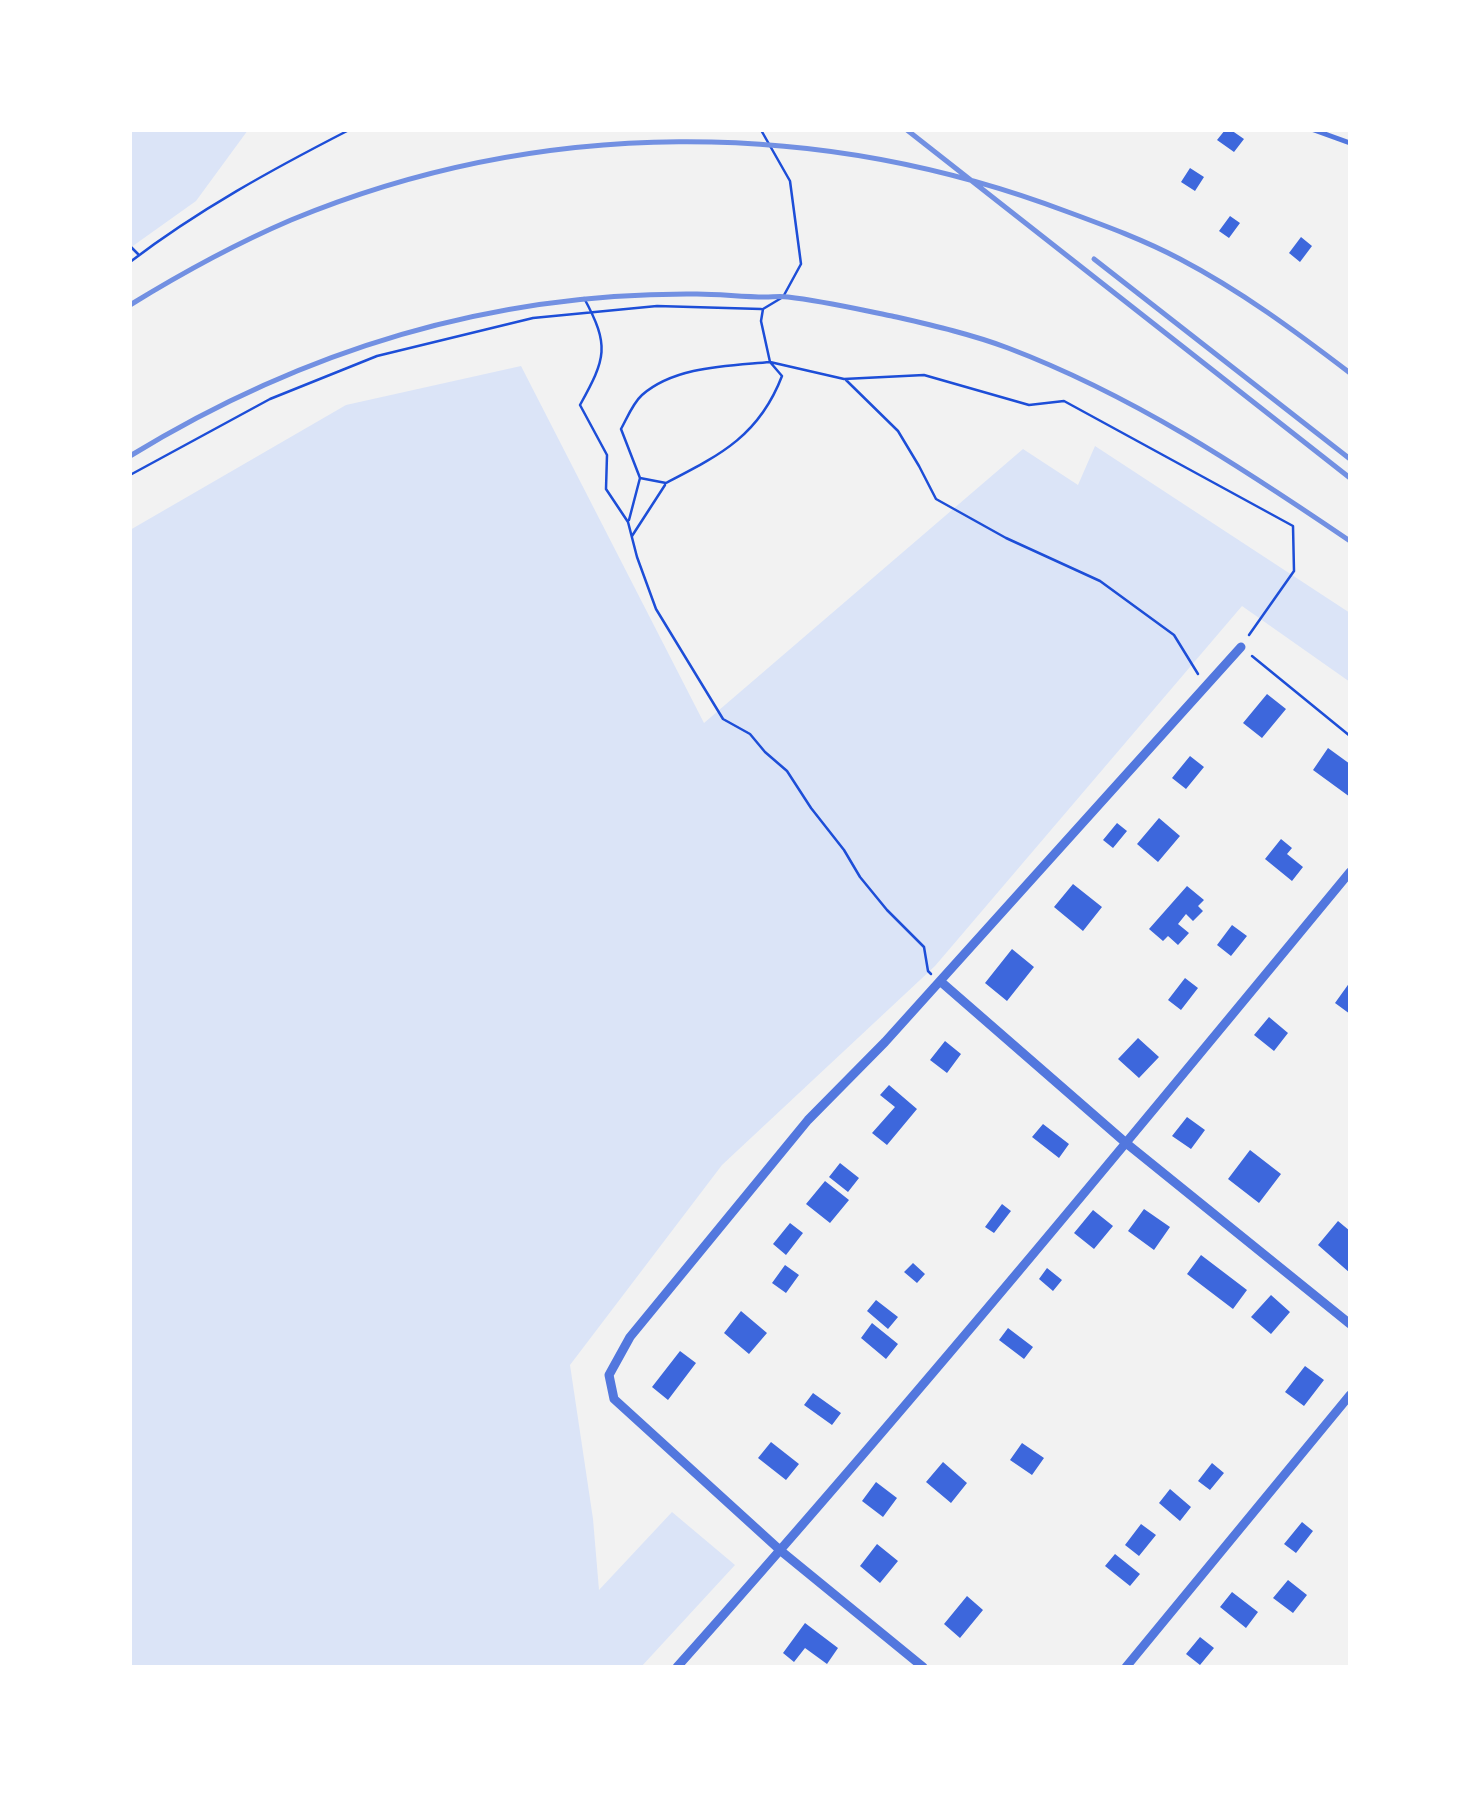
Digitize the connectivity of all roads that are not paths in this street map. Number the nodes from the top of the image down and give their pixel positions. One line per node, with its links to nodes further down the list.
1 (1314, 130): 2 (lane)
2 (1350, 143)
3 (1241, 647): 5 (street)
4 (1350, 872): 6 (street)
5 (940, 981): 6 (street); 9 (street)
6 (1126, 1144): 7 (street); 9 (street)
7 (1350, 1324)
8 (1350, 1395): 12 (street)
9 (781, 1551): 10 (street); 11 (street)
10 (677, 1667)
11 (923, 1667)
12 (1126, 1667)

